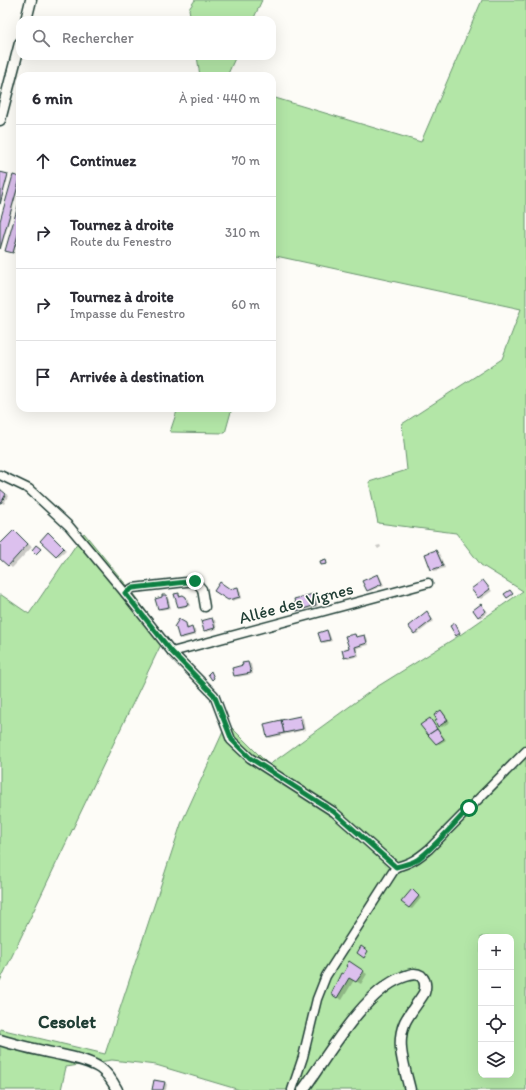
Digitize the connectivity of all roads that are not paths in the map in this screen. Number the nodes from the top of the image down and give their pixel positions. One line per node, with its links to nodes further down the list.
1 (31, 0): 2 (street)
2 (27, 16)
3 (16, 58): 4 (street)
4 (0, 120)
5 (0, 475): 7 (street)
6 (428, 583): 9 (street, Allée des Vignes)
7 (125, 593): 8 (street); 9 (street)
8 (205, 607)
9 (172, 652): 11 (street)
10 (526, 751): 11 (street)
11 (396, 867): 14 (street)
12 (0, 1040): 13 (street)
13 (117, 1090)
14 (292, 1090)
15 (303, 1090): 16 (street)
16 (410, 1090)

